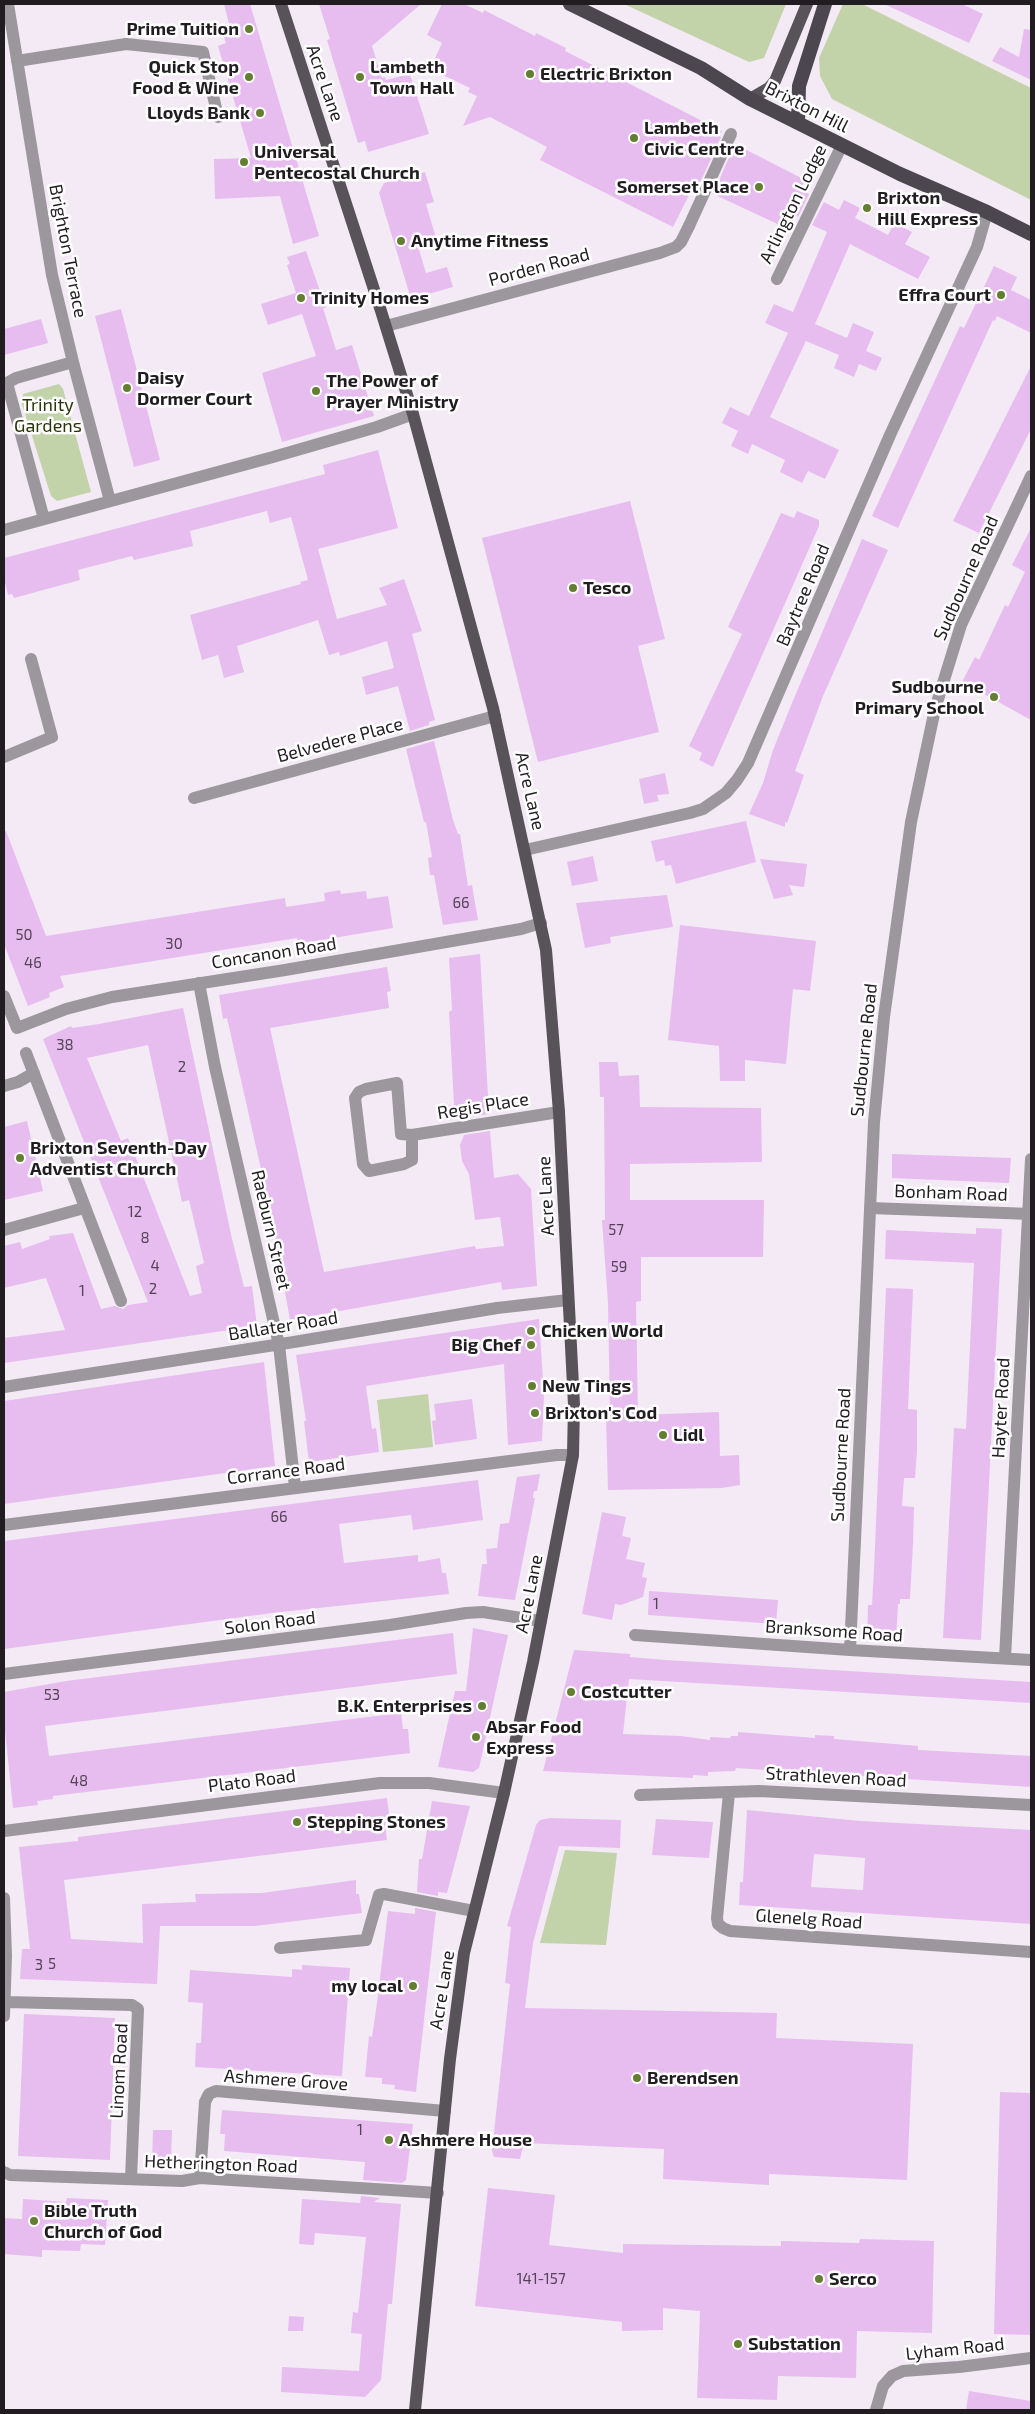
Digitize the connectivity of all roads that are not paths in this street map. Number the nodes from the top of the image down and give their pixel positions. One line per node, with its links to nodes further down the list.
1 (8, 4): 6 (street, Brighton Terrace)
2 (281, 4): 15 (main road, Acre Lane)
3 (570, 4): 7 (highway, Brixton Hill)
4 (808, 4): 7 (main road)
5 (825, 4): 9 (highway)
6 (17, 60): 8 (street); 16 (street, Brighton Terrace)
7 (750, 99): 9 (highway, Brixton Hill)
8 (218, 117)
9 (798, 122): 11 (highway, Brixton Hill)
10 (731, 134): 15 (street, Porden Road)
11 (842, 146): 12 (highway, Brixton Hill); 14 (street, Arlington Lodge)
12 (987, 212): 13 (highway, Brixton Hill); 26 (street, Baytree Road)
13 (1031, 234)
14 (776, 279)
15 (386, 326): 17 (main road, Acre Lane)
16 (73, 362): 19 (street, Brighton Terrace); 20 (street)
17 (412, 414): 19 (street); 23 (main road, Acre Lane)
18 (1031, 476): 37 (street, Sudbourne Road)
19 (110, 501): 20 (street)
20 (44, 519): 21 (street)
21 (4, 530)
22 (31, 659): 24 (street)
23 (495, 716): 25 (street, Belvedere Place); 26 (main road, Acre Lane)
24 (4, 757)
25 (194, 798)
26 (525, 850): 27 (main road, Acre Lane)
27 (541, 923): 28 (street, Concanon Road); 33 (main road, Acre Lane)
28 (199, 983): 29 (street, Concanon Road); 42 (street, Raeburn Street)
29 (4, 996)
30 (26, 1053): 31 (street)
31 (34, 1073): 32 (street); 36 (street)
32 (4, 1086)
33 (559, 1112): 34 (street, Regis Place); 40 (main road, Acre Lane)
34 (412, 1135): 34 (street)
35 (1031, 1159): 38 (street, Hayter Road)
36 (84, 1208): 39 (street); 41 (street)
37 (870, 1208): 38 (street, Bonham Road); 49 (street, Sudbourne Road)
38 (1030, 1214): 50 (street, Hayter Road)
39 (4, 1230)
40 (568, 1300): 42 (street, Ballater Road); 44 (main road, Acre Lane)
41 (121, 1301)
42 (279, 1345): 43 (street, Ballater Road); 45 (street, Raeburn Street)
43 (4, 1387)
44 (573, 1455): 45 (street, Corrance Road); 47 (main road, Acre Lane)
45 (294, 1487): 46 (street, Corrance Road)
46 (4, 1525)
47 (541, 1620): 52 (street, Solon Road); 53 (main road, Acre Lane)
48 (635, 1635): 49 (street, Branksome Road)
49 (850, 1650): 50 (street, Branksome Road)
50 (1005, 1658): 51 (street, Branksome Road)
51 (1031, 1660)
52 (4, 1674)
53 (504, 1793): 57 (street, Plato Road); 59 (main road, Acre Lane)
54 (729, 1793): 55 (street, Strathleven Road); 56 (street, Strathleven Road); 61 (street, Glenelg Road)
55 (640, 1795)
56 (1031, 1805)
57 (4, 1831)
58 (4, 1898): 62 (street)
59 (474, 1911): 60 (street); 64 (main road, Acre Lane)
60 (280, 1948)
61 (1031, 1952)
62 (5, 2002): 63 (street); 67 (street, Linom Road)
63 (4, 2016)
64 (445, 2111): 66 (street, Ashmere Grove); 68 (main road, Acre Lane)
65 (4, 2172): 67 (street, Hetherington Road)
66 (200, 2178): 67 (street, Hetherington Road); 68 (street, Hetherington Road)
67 (131, 2179)
68 (438, 2194): 70 (main road, Acre Lane)
69 (1031, 2358): 71 (street, Lyham Road)
70 (415, 2410)
71 (876, 2410)

